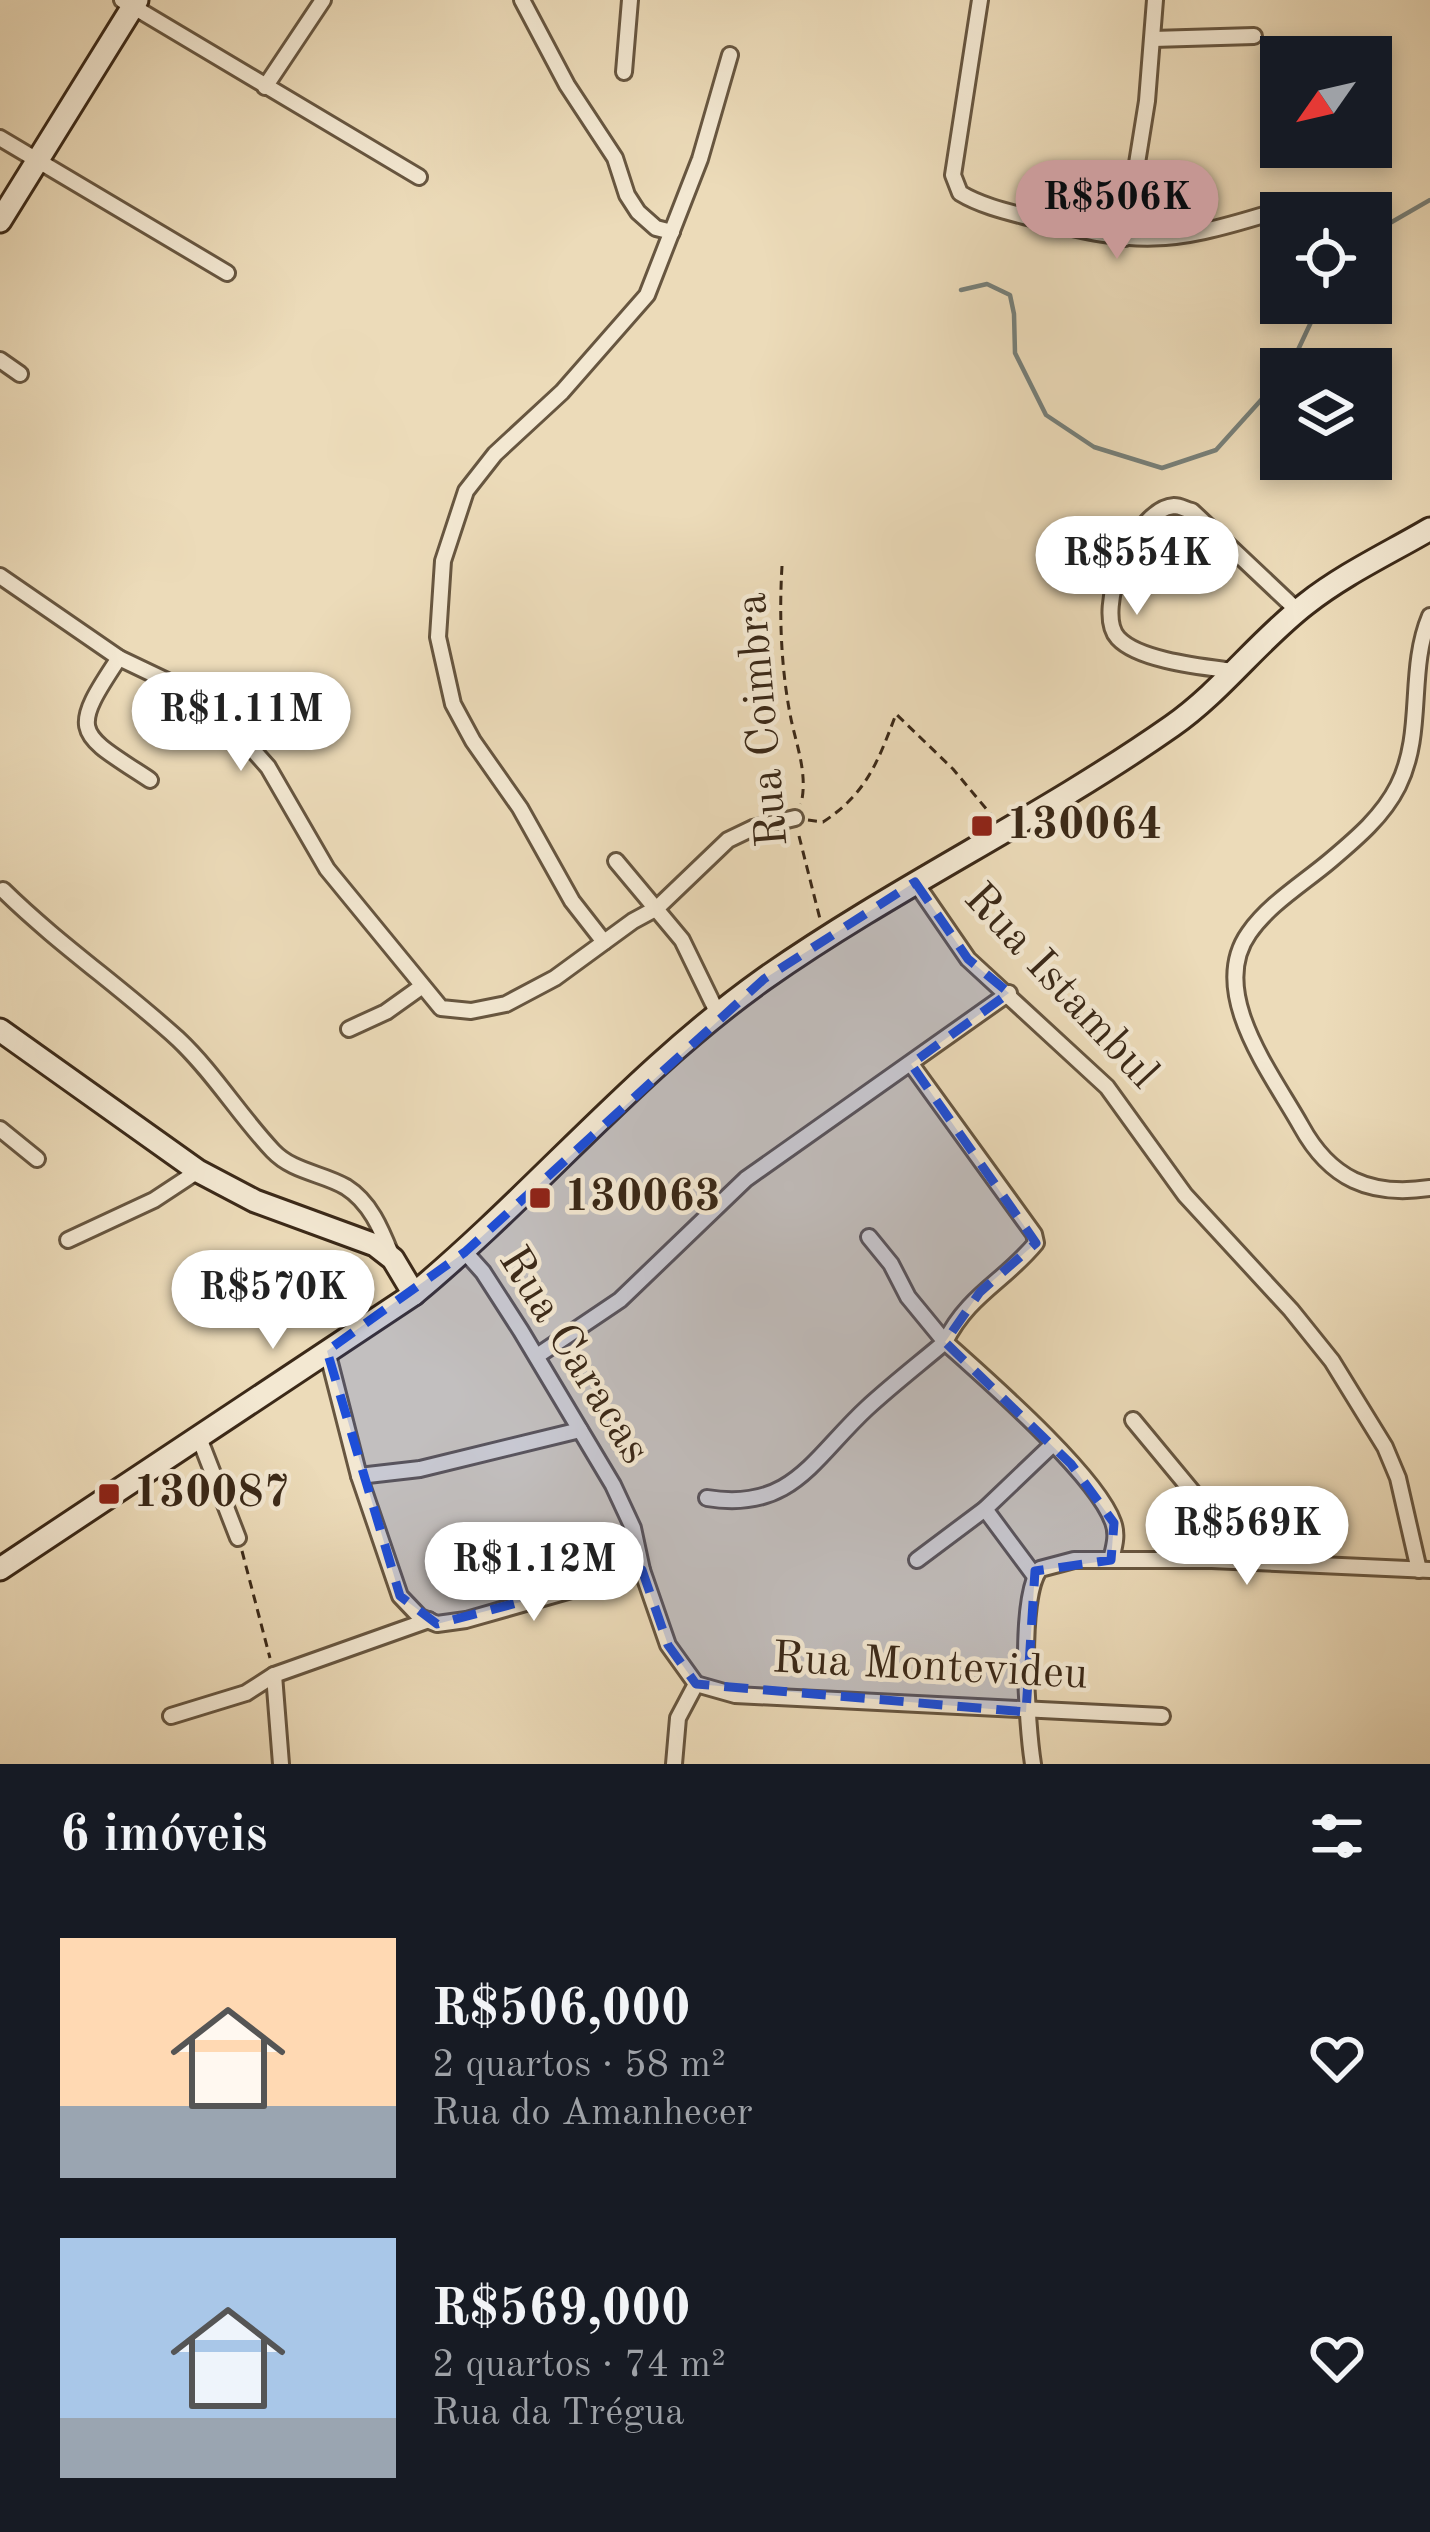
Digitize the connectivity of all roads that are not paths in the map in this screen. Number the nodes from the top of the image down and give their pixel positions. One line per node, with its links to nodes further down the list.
1 (323, 0): 11 (street)
2 (522, 0): 17 (street)
3 (630, 0): 10 (street)
4 (980, 0): 18 (street)
5 (1156, 0): 8 (street)
6 (130, 2): 11 (street); 13 (main road)
7 (1254, 36): 8 (street)
8 (1153, 39): 18 (street)
9 (730, 55): 17 (street)
10 (624, 72)
11 (265, 88): 14 (street)
12 (0, 138): 13 (street)
13 (37, 162): 16 (main road); 19 (street)
14 (419, 177)
15 (1260, 216): 18 (street)
16 (0, 221)
17 (672, 232): 34 (street)
18 (1125, 238)
19 (227, 273)
20 (0, 360): 21 (street)
21 (20, 374)
22 (1430, 529): 24 (main road)
23 (0, 576): 26 (street)
24 (1298, 611): 27 (main road); 27 (street)
25 (1430, 616): 44 (street)
26 (119, 658): 28 (street); 35 (street)
27 (1235, 671): 31 (main road)
28 (150, 780)
29 (795, 818): 33 (street)
30 (616, 861): 33 (street)
31 (915, 882): 36 (street, Rua Istambul); 37 (main road, Rua Istambul)
32 (3, 890): 48 (street)
33 (657, 908): 34 (street); 37 (street)
34 (604, 942): 35 (street)
35 (421, 987): 38 (street)
36 (1009, 993): 40 (street); 66 (street, Rua Istambul)
37 (718, 1014): 47 (main road, Rua Istambul)
38 (349, 1029)
39 (0, 1030): 43 (main road)
40 (911, 1064): 50 (street); 52 (street)
41 (0, 1129): 42 (street)
42 (37, 1160)
43 (198, 1171): 46 (street); 48 (main road)
44 (1430, 1187)
45 (869, 1238): 50 (street)
46 (68, 1240)
47 (465, 1252): 49 (main road, Rua Istambul); 52 (street, Rua Caracas)
48 (393, 1259): 49 (main road)
49 (414, 1294): 51 (main road, Rua Istambul)
50 (945, 1342): 56 (street); 58 (street)
51 (327, 1351): 55 (main road, Rua Istambul); 57 (street)
52 (537, 1356): 54 (street, Rua Caracas)
53 (1132, 1420): 63 (street)
54 (580, 1430): 57 (street); 65 (street, Rua Caracas)
55 (198, 1435): 60 (street); 64 (main road, Rua Istambul)
56 (1052, 1445): 59 (street); 62 (street)
57 (359, 1476): 68 (street)
58 (707, 1498)
59 (985, 1508): 61 (street); 67 (street)
60 (238, 1538)
61 (917, 1560)
62 (1112, 1560): 63 (street); 67 (street)
63 (1217, 1560): 66 (street)
64 (0, 1569)
65 (642, 1570): 68 (street); 70 (street, Rua Caracas)
66 (1424, 1570)
67 (1034, 1575): 71 (street)
68 (429, 1620): 69 (street)
69 (274, 1676): 72 (street); 74 (street)
70 (695, 1684): 71 (street, Rua Montevideu); 75 (street)
71 (1026, 1712): 73 (street, Rua Montevideu); 76 (street)
72 (171, 1716)
73 (1162, 1716)
74 (281, 1764)
75 (674, 1764)
76 (1033, 1764)

